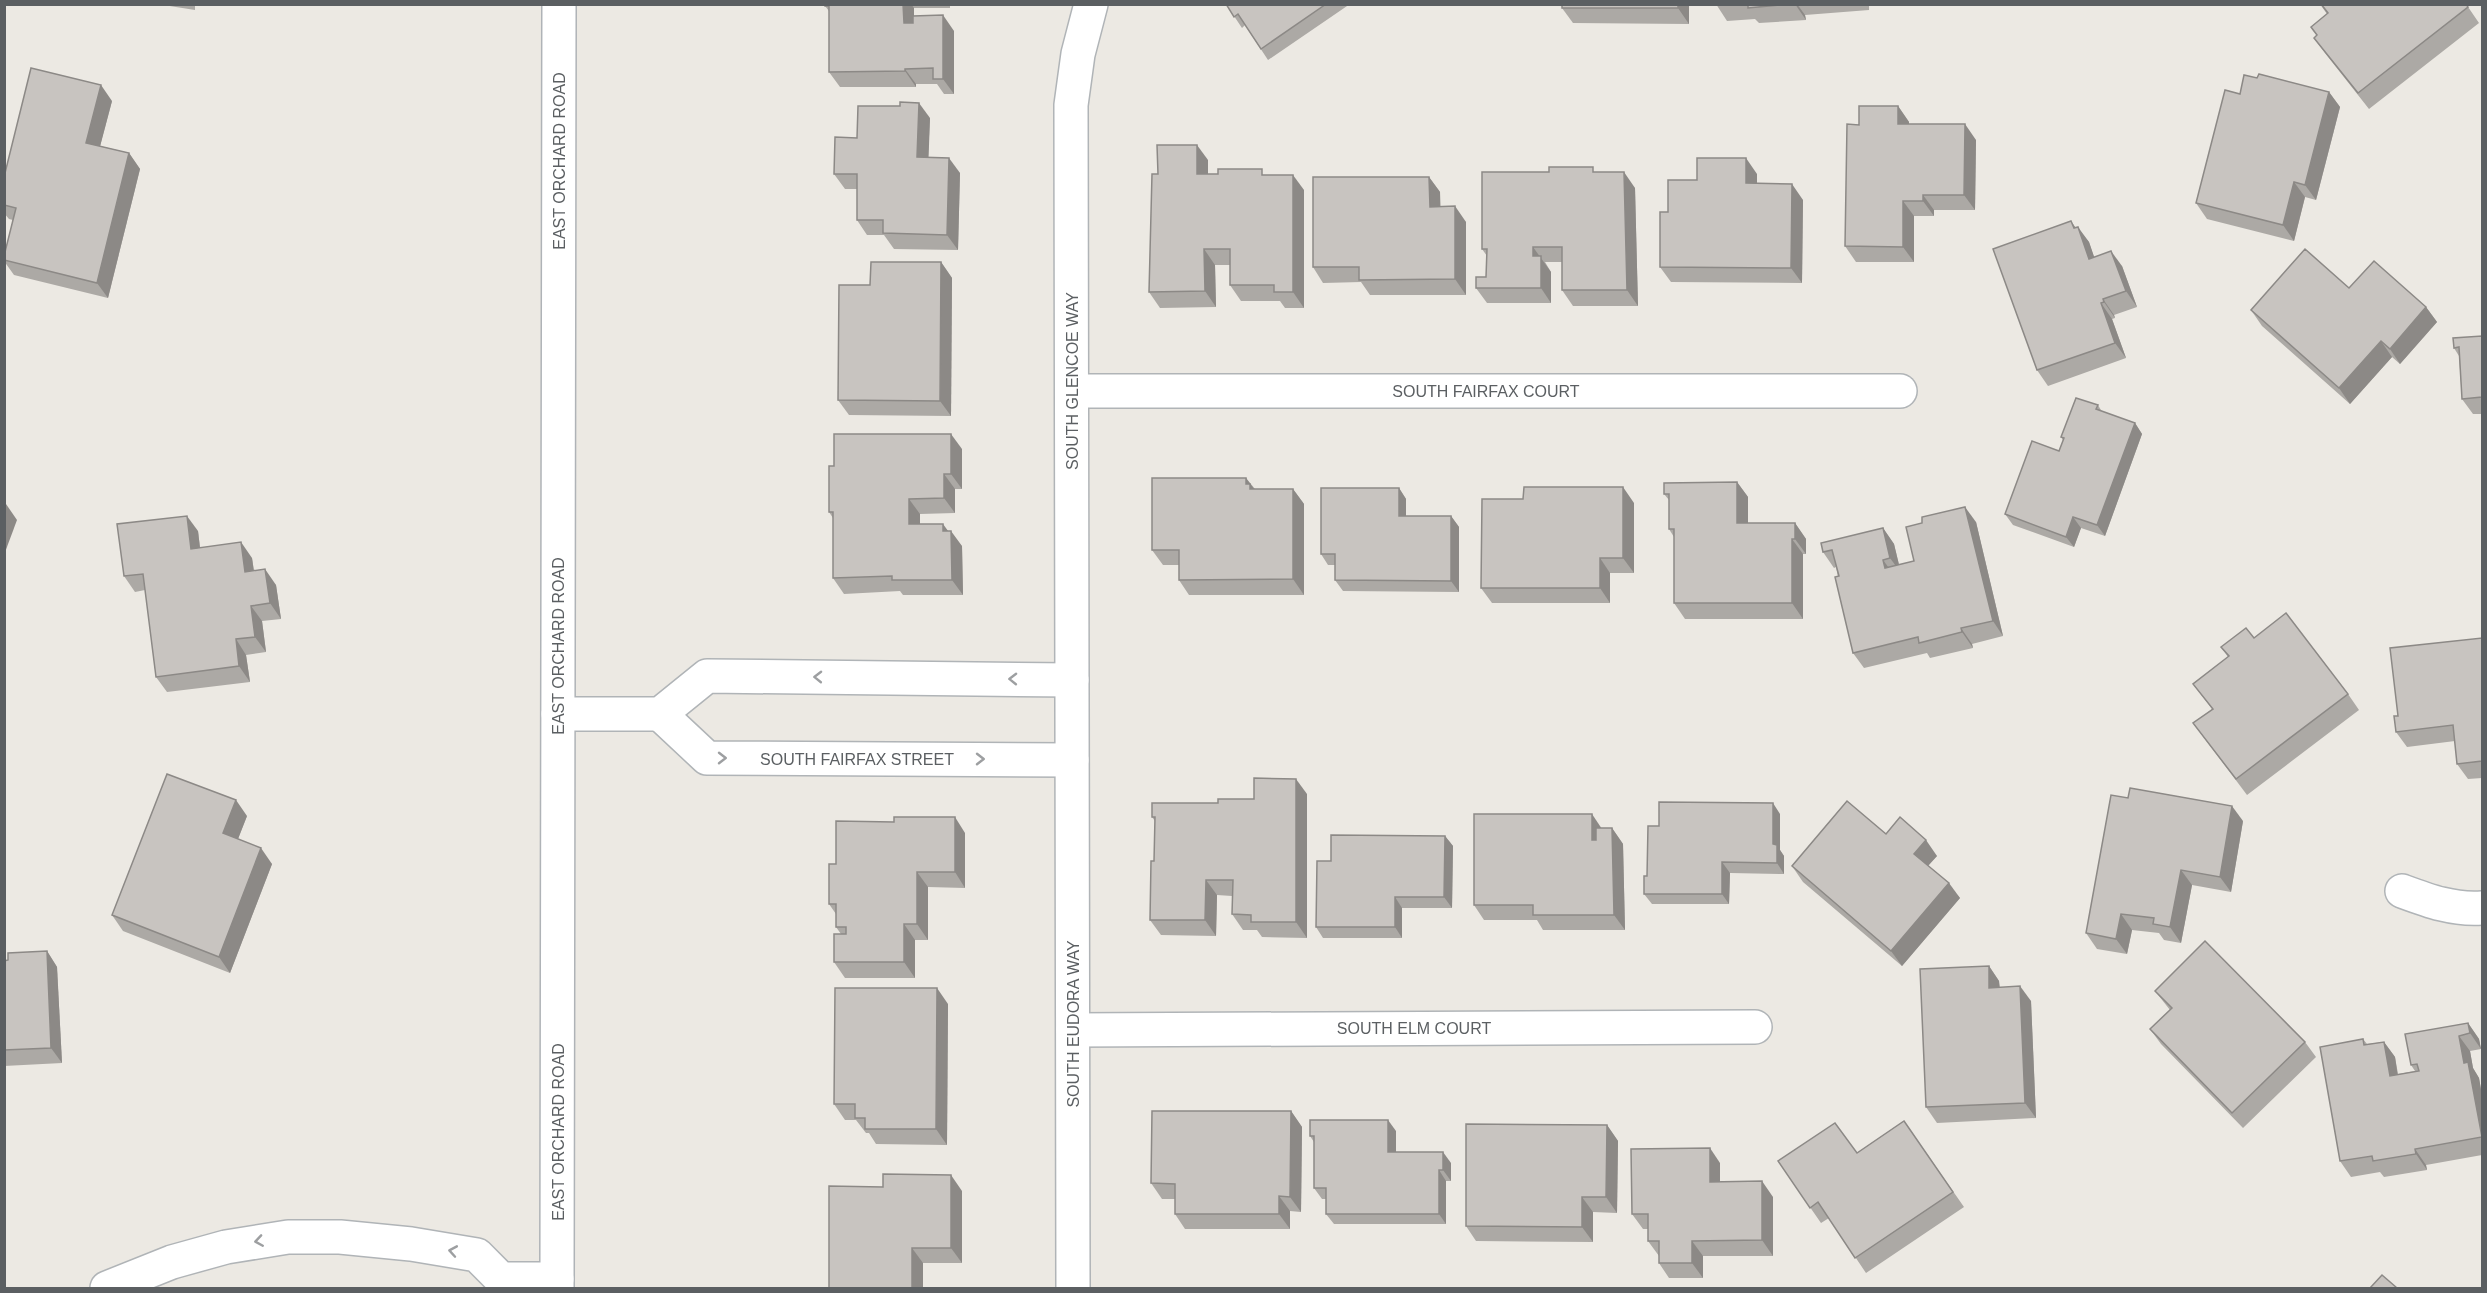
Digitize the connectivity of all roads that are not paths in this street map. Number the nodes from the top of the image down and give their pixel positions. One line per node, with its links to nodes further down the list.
1 (559, 4): 6 (street, EAST ORCHARD ROAD)
2 (1091, 4): 3 (street, SOUTH GLENCOE WAY)
3 (1072, 391): 4 (street, SOUTH FAIRFAX COURT); 5 (street, SOUTH GLENCOE WAY)
4 (1900, 391)
5 (1071, 680): 7 (street, one-way to 7); 8 (street, SOUTH GLENCOE WAY)
6 (558, 714): 7 (street); 14 (street, EAST ORCHARD ROAD)
7 (660, 714): 8 (street, SOUTH FAIRFAX STREET, one-way to 8)
8 (1071, 760): 12 (street, SOUTH EUDORA WAY)
9 (2402, 891): 10 (street)
10 (2482, 908)
11 (1755, 1027): 12 (street, SOUTH ELM COURT)
12 (1073, 1030): 16 (street, SOUTH EUDORA WAY)
13 (497, 1284): 14 (street); 15 (street, one-way to 15)
14 (557, 1284)
15 (107, 1288)
16 (1073, 1288)

